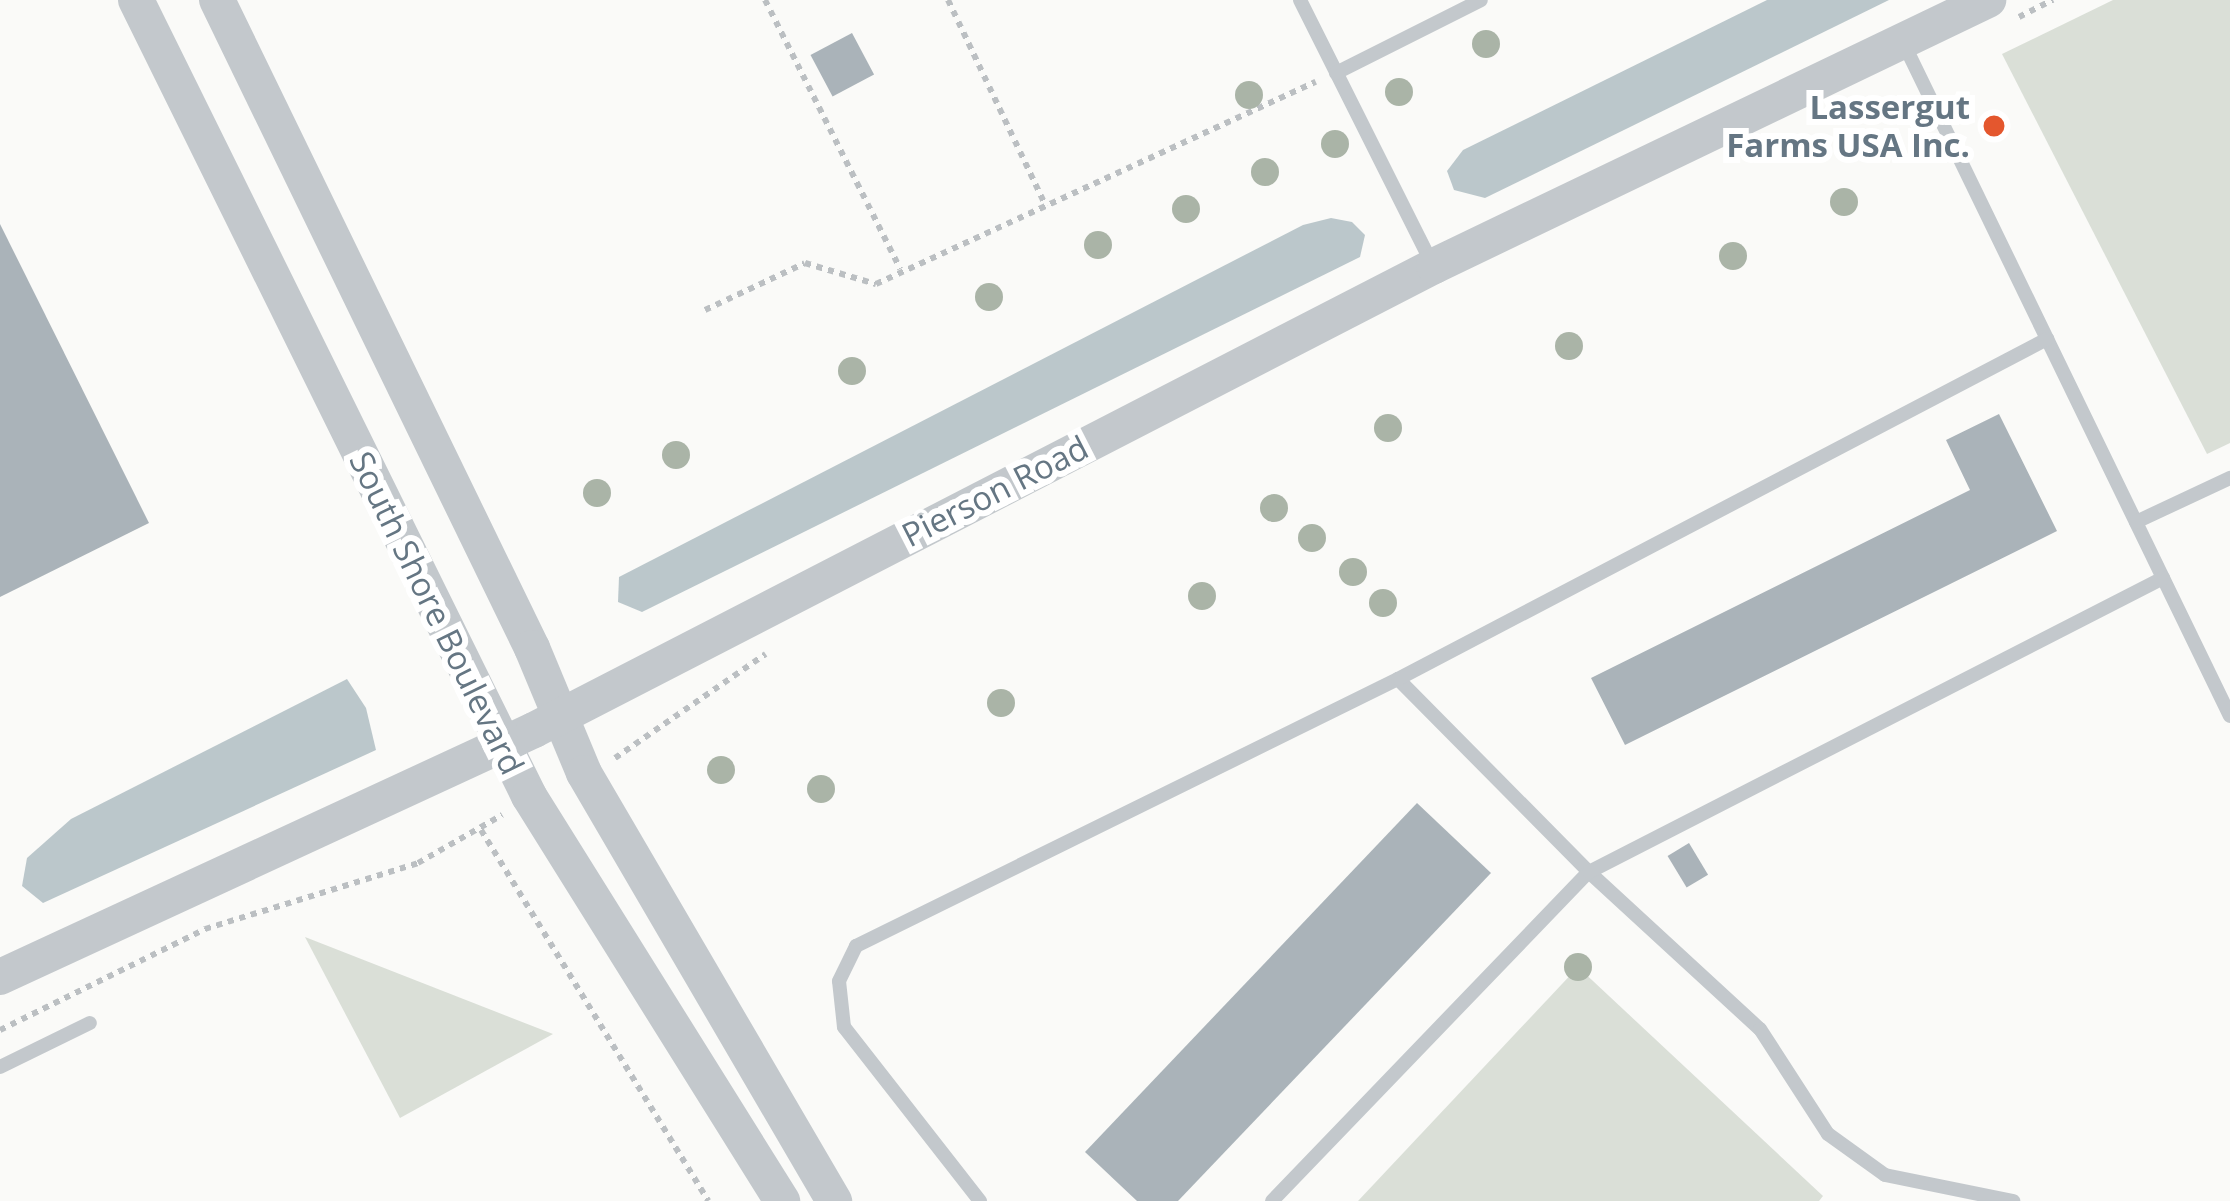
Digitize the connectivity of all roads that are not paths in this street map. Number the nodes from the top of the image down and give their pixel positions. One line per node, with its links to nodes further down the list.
1 (136, 0): 16 (street, South Shore Boulevard)
2 (218, 0): 15 (street, South Shore Boulevard)
3 (1300, 0): 7 (lane)
4 (1481, 0): 7 (lane)
5 (2001, 10): 6 (street, Pierson Road)
6 (1903, 42): 8 (street, Pierson Road); 9 (lane)
7 (1336, 73): 8 (lane)
8 (1434, 266): 15 (street, Pierson Road)
9 (2047, 339): 11 (lane); 13 (lane)
10 (2230, 478): 11 (lane)
11 (2136, 522): 12 (lane)
12 (2163, 578): 14 (lane); 17 (lane)
13 (1398, 679): 17 (lane); 23 (lane)
14 (2230, 716)
15 (560, 717): 16 (street, Pierson Road); 22 (street, South Shore Boulevard)
16 (504, 745): 18 (street, Pierson Road); 21 (street, South Shore Boulevard)
17 (1588, 872): 24 (lane); 25 (lane)
18 (3, 969)
19 (90, 1023): 20 (lane)
20 (0, 1067)
21 (782, 1201)
22 (834, 1201)
23 (980, 1201)
24 (1272, 1201)
25 (2013, 1201)

